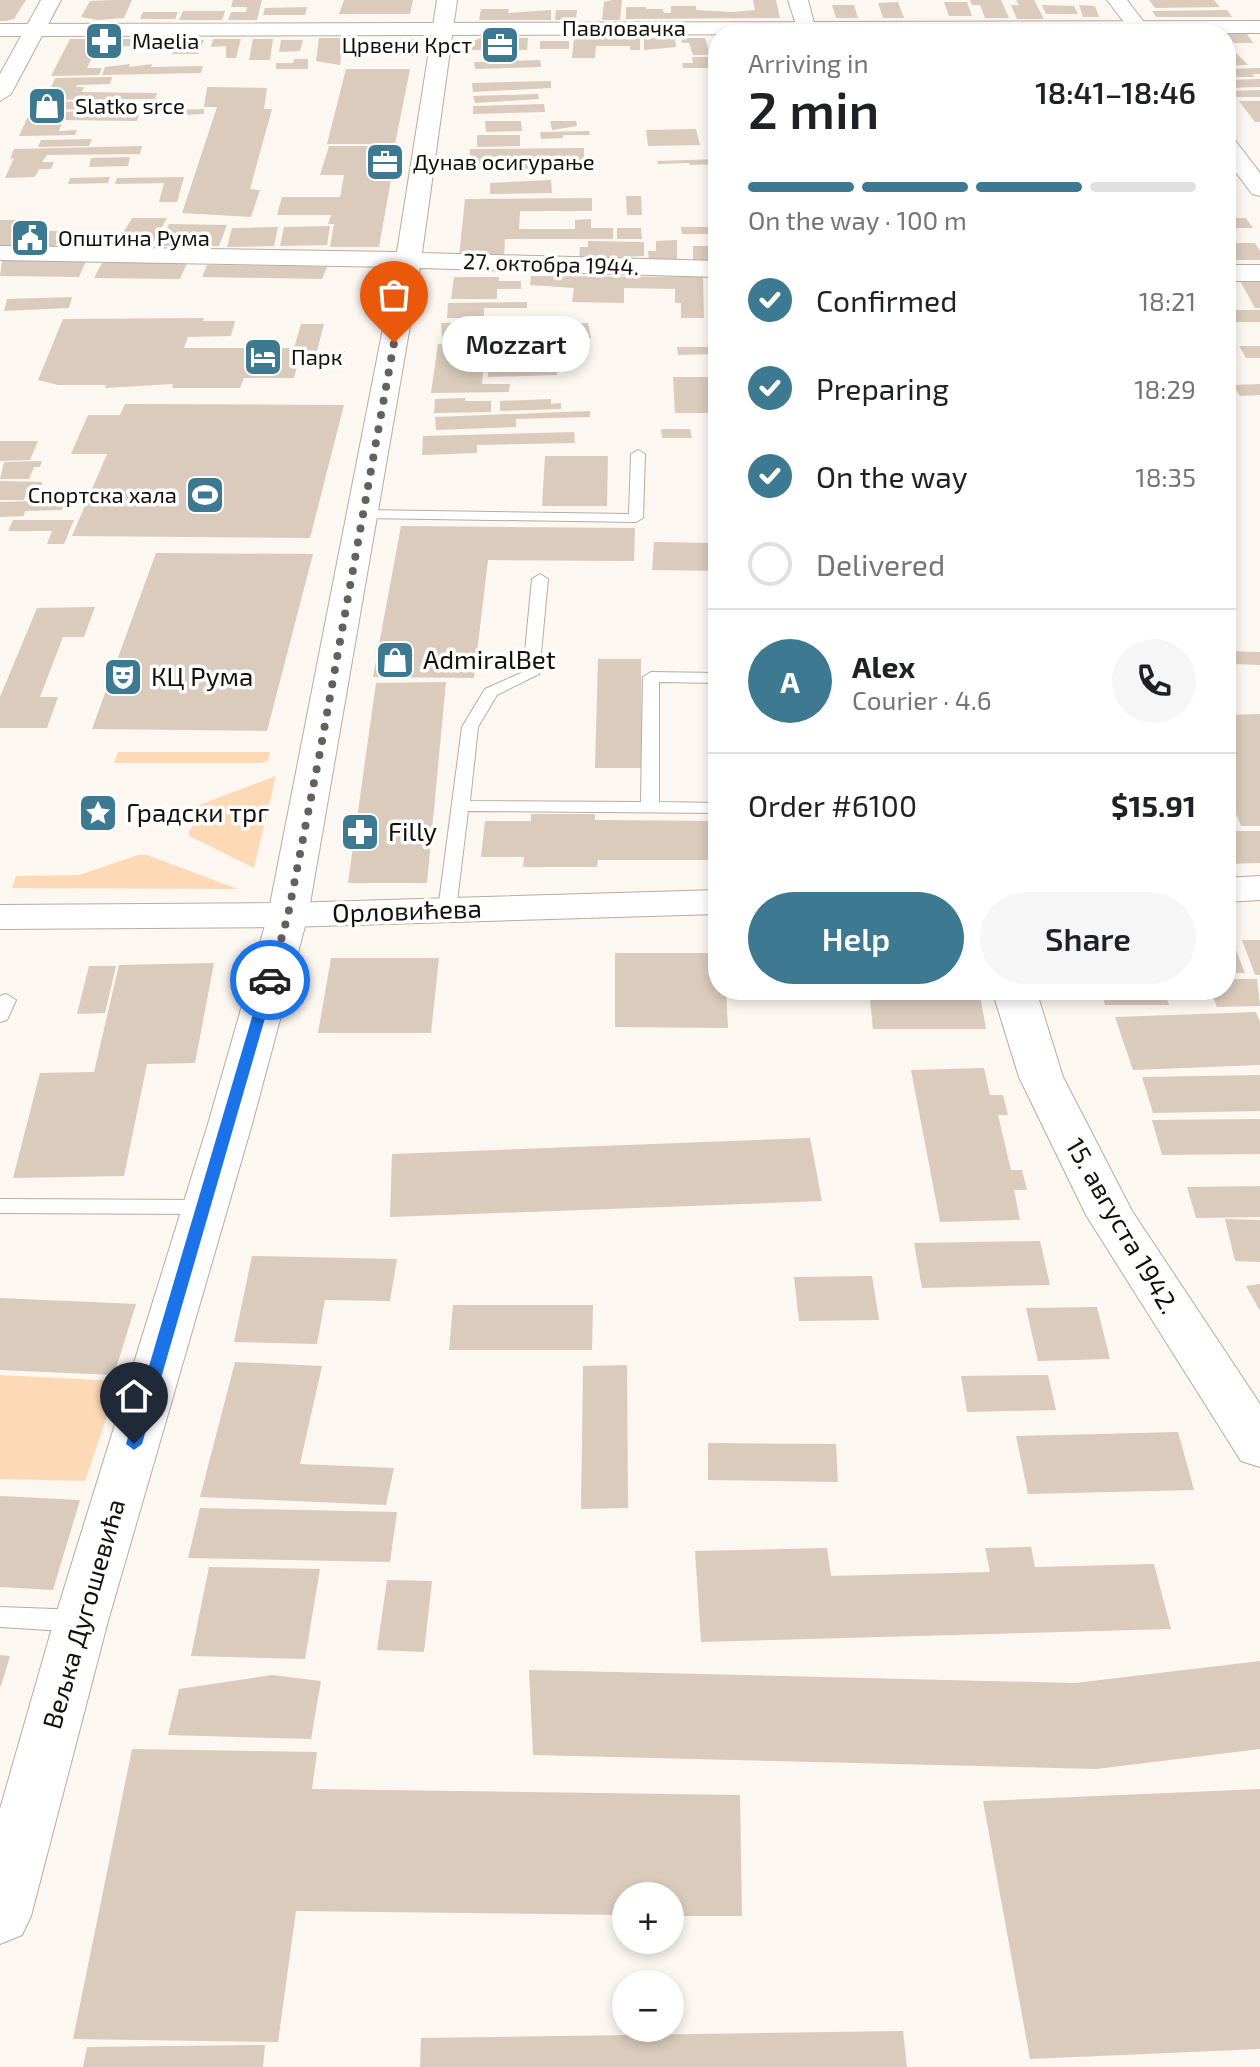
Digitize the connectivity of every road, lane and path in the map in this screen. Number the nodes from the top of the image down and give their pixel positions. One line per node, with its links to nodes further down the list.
1 (51, 0): 10 (street)
2 (447, 0): 8 (street, Вељка Дугошевића)
3 (798, 0): 5 (street)
4 (1117, 0): 6 (street)
5 (804, 24)
6 (1135, 24)
7 (1260, 27): 9 (street, Павловачка)
8 (442, 28): 10 (street, Павловачка); 12 (street, Павловачка); 17 (street, Вељка Дугошевића)
9 (1236, 28)
10 (35, 29): 11 (street, Павловачка); 13 (street)
11 (0, 30)
12 (708, 30)
13 (0, 94)
14 (1236, 157): 15 (street)
15 (1260, 189)
16 (0, 253): 17 (street, 27. октобра 1944.)
17 (408, 260): 18 (street, 27. октобра 1944.); 22 (street, Вељка Дугошевића)
18 (708, 269)
19 (1236, 273): 20 (street)
20 (1260, 273)
21 (638, 454): 22 (lane)
22 (363, 514): 32 (street, Вељка Дугошевића)
23 (540, 579): 25 (lane)
24 (708, 678): 26 (lane)
25 (460, 806): 26 (lane); 31 (lane)
26 (650, 807): 27 (lane)
27 (708, 808)
28 (1260, 888): 29 (street)
29 (1236, 889)
30 (708, 902): 31 (street, Орловићева)
31 (447, 910): 32 (street, Орловићева)
32 (288, 915): 33 (street, Орловићева); 36 (street, Вељка Дугошевића)
33 (0, 917)
34 (1017, 1000): 37 (street, 15. августа 1942.)
35 (0, 1206): 36 (lane)
36 (205, 1207): 39 (street, Вељка Дугошевића)
37 (1260, 1447)
38 (0, 1617): 39 (lane)
39 (81, 1621): 40 (street, Вељка Дугошевића)
40 (0, 1916)

